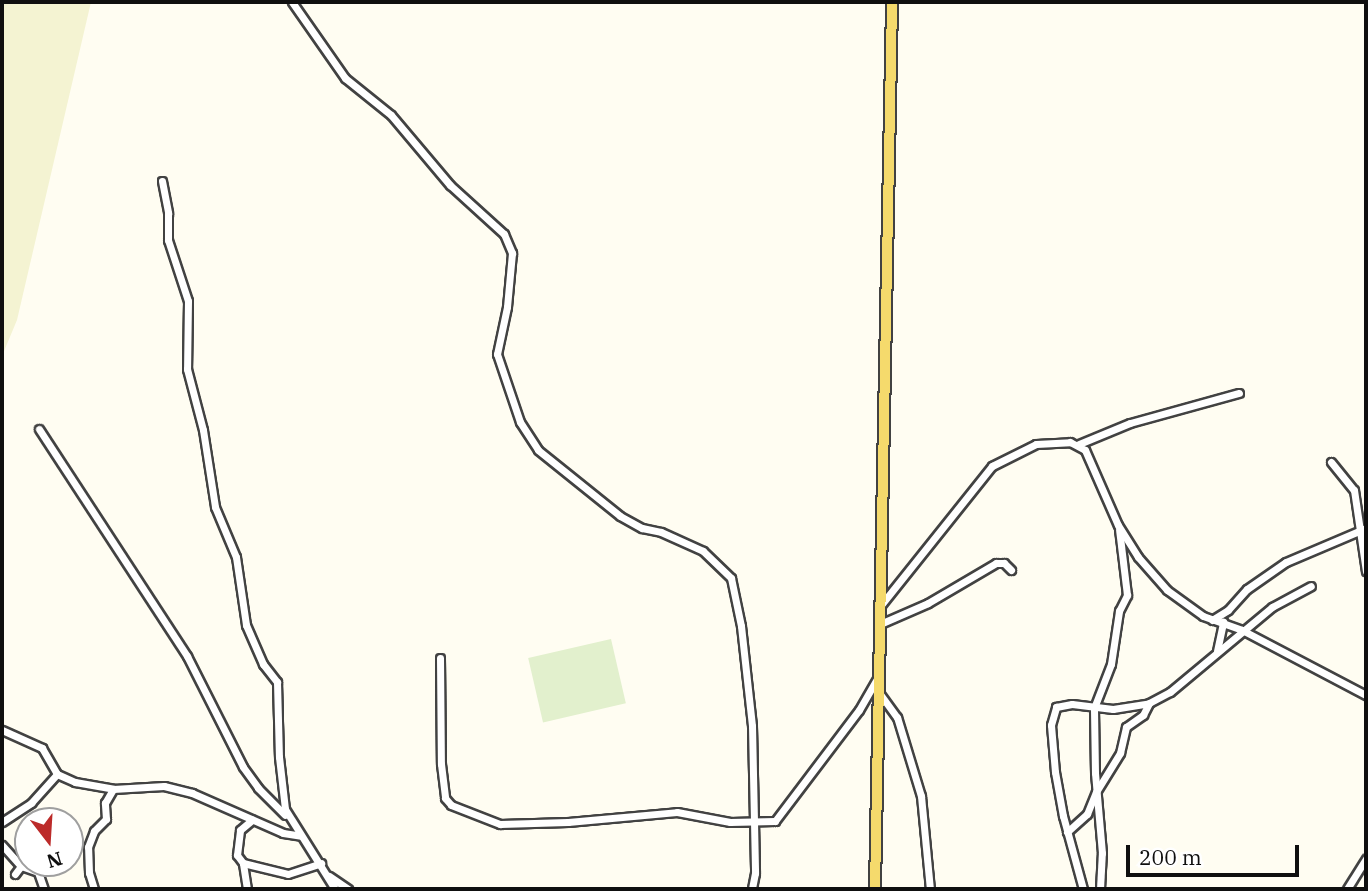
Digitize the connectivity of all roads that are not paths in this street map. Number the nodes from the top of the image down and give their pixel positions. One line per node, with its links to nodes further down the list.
1 (292, 2): 33 (street)
2 (892, 2): 13 (main road)
3 (162, 181): 30 (street)
4 (1239, 393): 6 (street)
5 (39, 429): 30 (street)
6 (1079, 444): 8 (street); 13 (street)
7 (1331, 462): 9 (street)
8 (1118, 524): 15 (street); 25 (street)
9 (1363, 530): 11 (street); 14 (street)
10 (1011, 570): 16 (street)
11 (1366, 571)
12 (1311, 586): 18 (street)
13 (881, 604): 16 (main road)
14 (1228, 610): 15 (street); 17 (street)
15 (1212, 620): 17 (street)
16 (880, 624): 21 (main road)
17 (1222, 624): 18 (street); 19 (street)
18 (1242, 630): 19 (street); 23 (street)
19 (1216, 652): 24 (street)
20 (440, 658): 33 (street)
21 (880, 674): 22 (main road); 33 (street)
22 (880, 694): 49 (main road); 50 (street)
23 (1366, 695)
24 (1149, 703): 25 (street); 29 (street)
25 (1094, 708): 29 (street); 34 (street)
26 (2, 730): 27 (street)
27 (57, 774): 28 (street); 32 (street)
28 (113, 789): 31 (street); 43 (street)
29 (1096, 792): 34 (street); 52 (street)
30 (288, 818): 35 (street)
31 (252, 820): 35 (street); 39 (street)
32 (2, 821)
33 (753, 823): 41 (street)
34 (1067, 832): 51 (street)
35 (300, 836): 40 (street)
36 (2, 845): 37 (street)
37 (14, 858)
38 (1366, 859): 53 (street)
39 (243, 863): 40 (street); 44 (street)
40 (321, 863): 42 (street)
41 (755, 873): 47 (street); 48 (street)
42 (328, 875): 45 (street); 46 (street)
43 (94, 889)
44 (247, 889)
45 (335, 889)
46 (348, 889)
47 (752, 889)
48 (759, 889)
49 (875, 889)
50 (930, 889)
51 (1083, 889)
52 (1100, 889)
53 (1347, 889)

